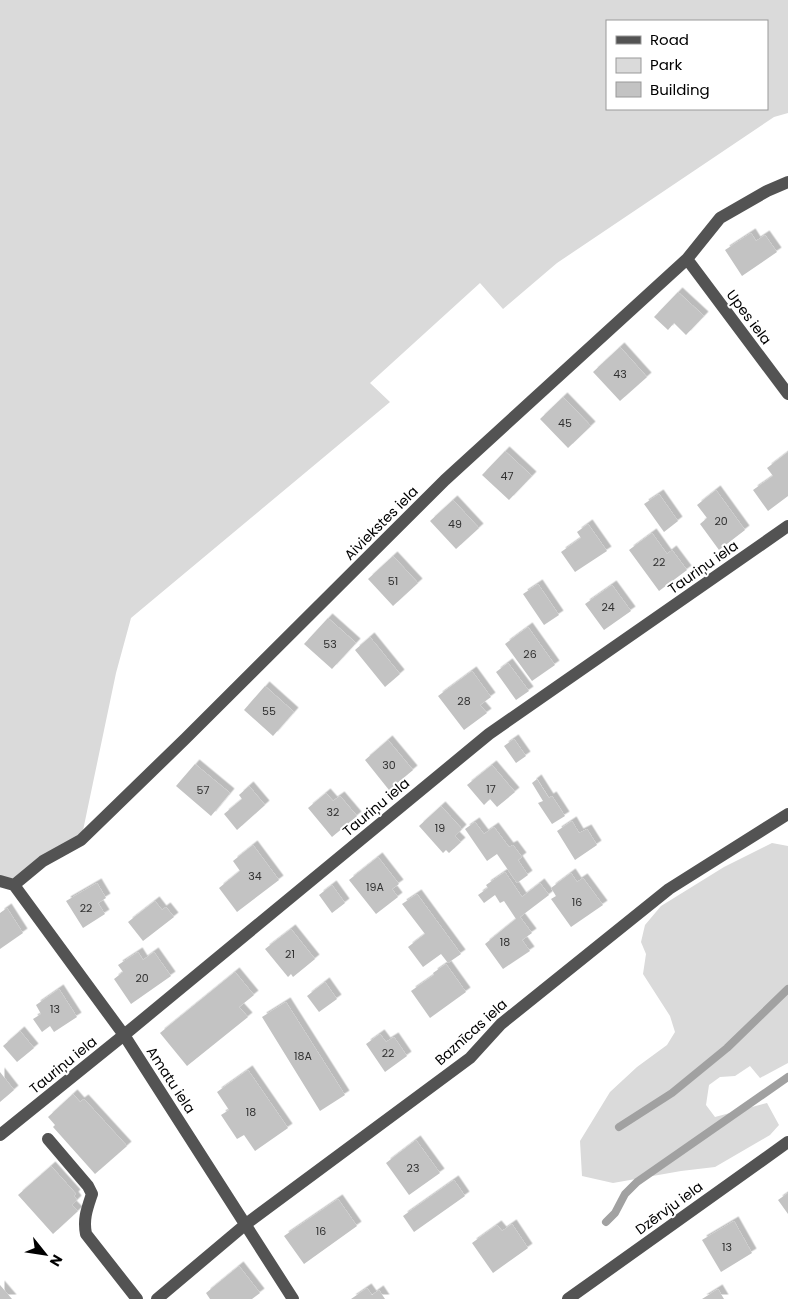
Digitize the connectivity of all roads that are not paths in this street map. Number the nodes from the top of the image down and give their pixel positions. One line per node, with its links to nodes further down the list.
1 (788, 182): 2 (street, Aiviekstes iela)
2 (687, 259): 3 (street, Upes iela); 7 (street, Aiviekstes iela)
3 (788, 394)
4 (788, 526): 8 (street, Tauriņu iela)
5 (788, 814): 12 (street, Baznīcas iela)
6 (0, 881): 7 (street)
7 (14, 885): 8 (street, Amatu iela)
8 (124, 1035): 9 (street, Tauriņu iela); 12 (street, Amatu iela)
9 (0, 1135)
10 (48, 1139): 13 (street)
11 (788, 1142): 16 (street, Dzērvju iela)
12 (246, 1224): 14 (street, Baznīcas iela); 15 (street, Amatu iela)
13 (137, 1299)
14 (157, 1299)
15 (293, 1299)
16 (568, 1299)

